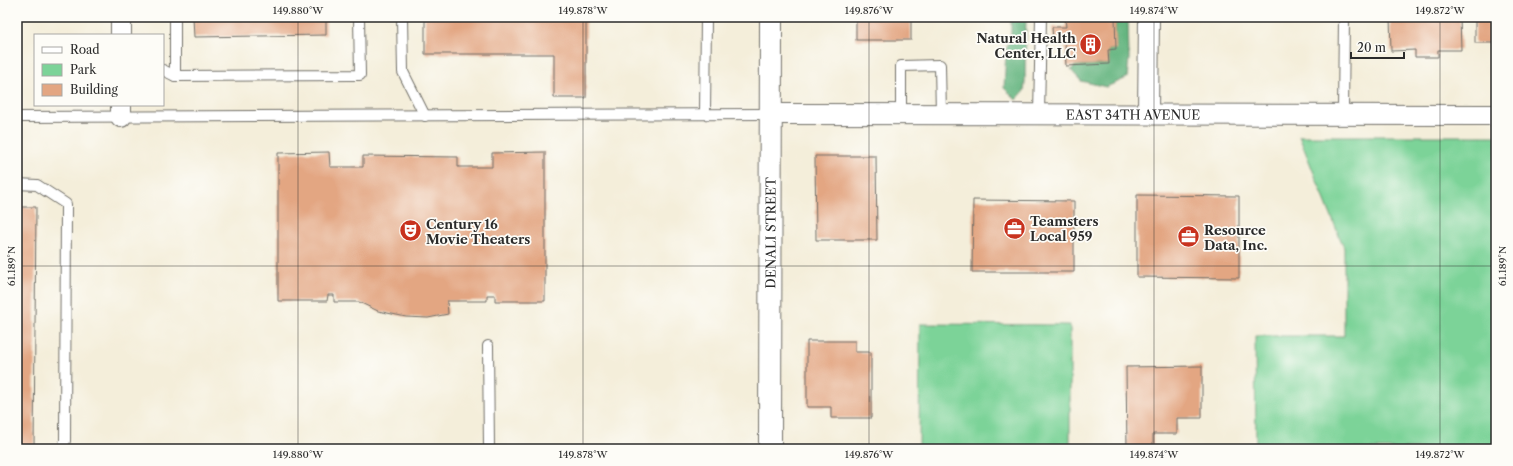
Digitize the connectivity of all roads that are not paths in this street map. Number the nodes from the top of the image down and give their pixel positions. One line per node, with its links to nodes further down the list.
1 (122, 17): 10 (street)
2 (175, 17): 12 (lane)
3 (359, 17): 12 (lane)
4 (402, 17): 22 (lane)
5 (706, 17): 14 (lane)
6 (770, 17): 15 (street, DENALI STREET)
7 (1041, 17): 18 (lane)
8 (1149, 17): 19 (street)
9 (1344, 17): 20 (lane)
10 (121, 34)
11 (164, 70): 12 (lane)
12 (175, 76)
13 (121, 111): 22 (lane); 23 (lane)
14 (705, 114): 15 (lane); 22 (lane)
15 (770, 114): 16 (street, EAST 34TH AVENUE); 28 (street, DENALI STREET)
16 (901, 114): 17 (street, EAST 34TH AVENUE); 17 (lane)
17 (941, 114): 18 (street, EAST 34TH AVENUE)
18 (1039, 114): 19 (street, EAST 34TH AVENUE)
19 (1148, 114): 20 (street, EAST 34TH AVENUE)
20 (1343, 114): 21 (street, EAST 34TH AVENUE)
21 (1496, 115)
22 (425, 116)
23 (17, 117)
24 (17, 184): 26 (lane)
25 (488, 346): 27 (lane)
26 (62, 449)
27 (488, 449)
28 (770, 449)

